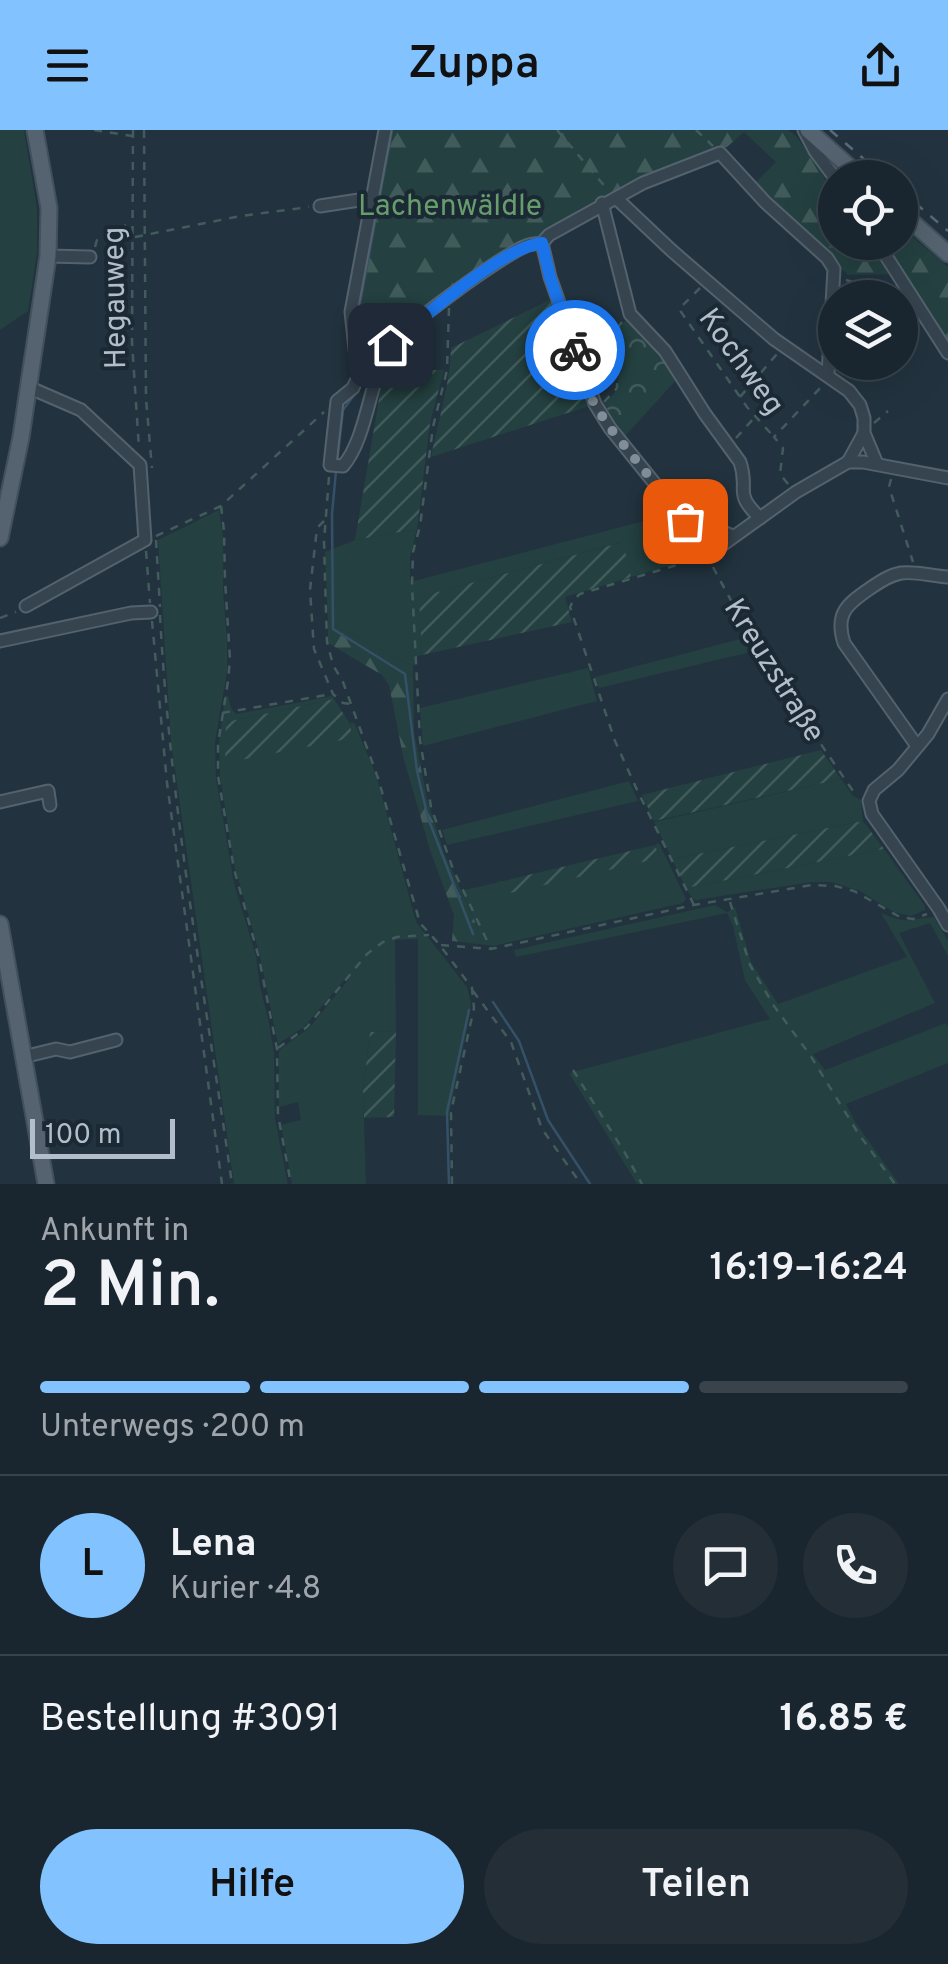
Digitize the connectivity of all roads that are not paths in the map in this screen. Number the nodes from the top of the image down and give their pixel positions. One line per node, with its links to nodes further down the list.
1 (35, 130): 13 (main road)
2 (385, 130): 6 (street)
3 (806, 130): 4 (street); 5 (main road)
4 (822, 160)
5 (842, 160)
6 (372, 198): 9 (street); 11 (street)
7 (616, 198): 8 (street); 16 (street); 18 (street)
8 (602, 203): 11 (street); 25 (street)
9 (320, 206)
10 (918, 227): 12 (main road)
11 (542, 243): 27 (street)
12 (948, 254)
13 (48, 256): 14 (street); 20 (main road)
14 (90, 257)
15 (889, 260): 17 (street)
16 (834, 280)
17 (948, 353)
18 (818, 368)
19 (834, 380): 21 (street)
20 (28, 387): 28 (main road); 30 (street)
21 (864, 428): 22 (street); 23 (street)
22 (848, 462): 23 (street); 25 (street)
23 (877, 464): 24 (street)
24 (948, 478)
25 (760, 518): 27 (street)
26 (715, 523): 27 (street)
27 (733, 536)
28 (0, 538)
29 (948, 577): 34 (street)
30 (26, 606)
31 (151, 612): 32 (street)
32 (0, 640)
33 (948, 699): 34 (street)
34 (917, 746): 37 (street)
35 (0, 802): 36 (street)
36 (50, 804)
37 (944, 908): 39 (street)
38 (0, 924): 41 (main road)
39 (948, 925)
40 (116, 1040): 41 (street)
41 (23, 1057): 42 (main road)
42 (46, 1184)

